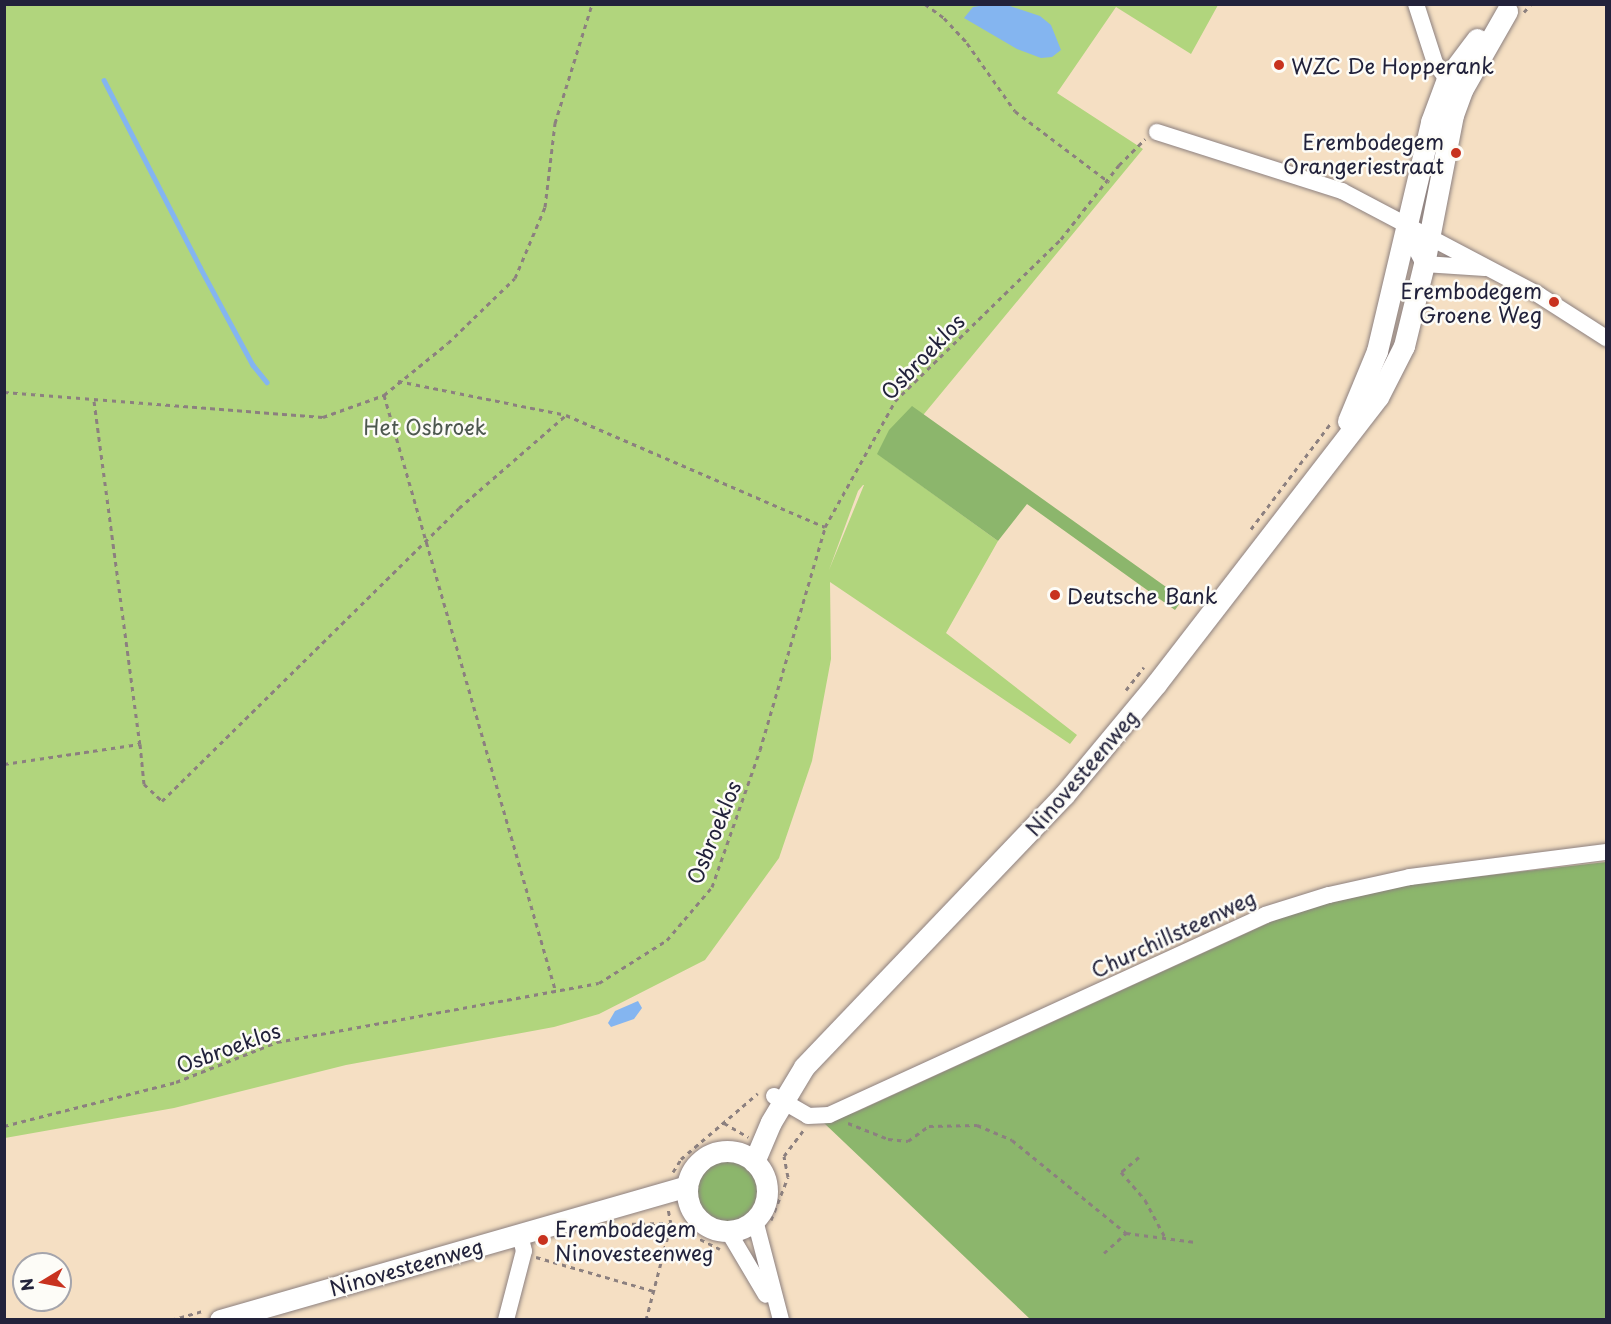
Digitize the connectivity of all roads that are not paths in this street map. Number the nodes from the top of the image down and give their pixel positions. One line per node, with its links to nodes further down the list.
1 (1416, 4): 3 (street)
2 (1510, 8): 3 (main road, Ninovesteenweg); 6 (main road, Ninovesteenweg)
3 (1446, 79): 5 (main road, Ninovesteenweg)
4 (1156, 132): 5 (street)
5 (1404, 226): 6 (street); 7 (street); 10 (main road, Ninovesteenweg)
6 (1429, 237): 7 (main road, Ninovesteenweg); 8 (street)
7 (1424, 264): 8 (street); 10 (main road, Ninovesteenweg)
8 (1486, 269): 9 (street)
9 (1606, 338)
10 (1331, 453): 12 (main road, Ninovesteenweg)
11 (1606, 852): 12 (street, Churchillsteenweg)
12 (773, 1096): 13 (main road, Ninovesteenweg); 14 (main road, Ninovesteenweg)
13 (735, 1152): 14 (main road); 15 (main road)
14 (754, 1162): 18 (main road)
15 (687, 1186): 16 (main road); 17 (main road, Ninovesteenweg)
16 (690, 1209): 17 (main road, Ninovesteenweg); 19 (main road)
17 (592, 1215): 20 (main road, Ninovesteenweg)
18 (755, 1220): 19 (main road); 21 (street)
19 (728, 1232): 21 (street)
20 (522, 1244): 22 (main road, Ninovesteenweg); 23 (street)
21 (768, 1286): 24 (street); 25 (street)
22 (218, 1313)
23 (506, 1320)
24 (773, 1320)
25 (781, 1320)

